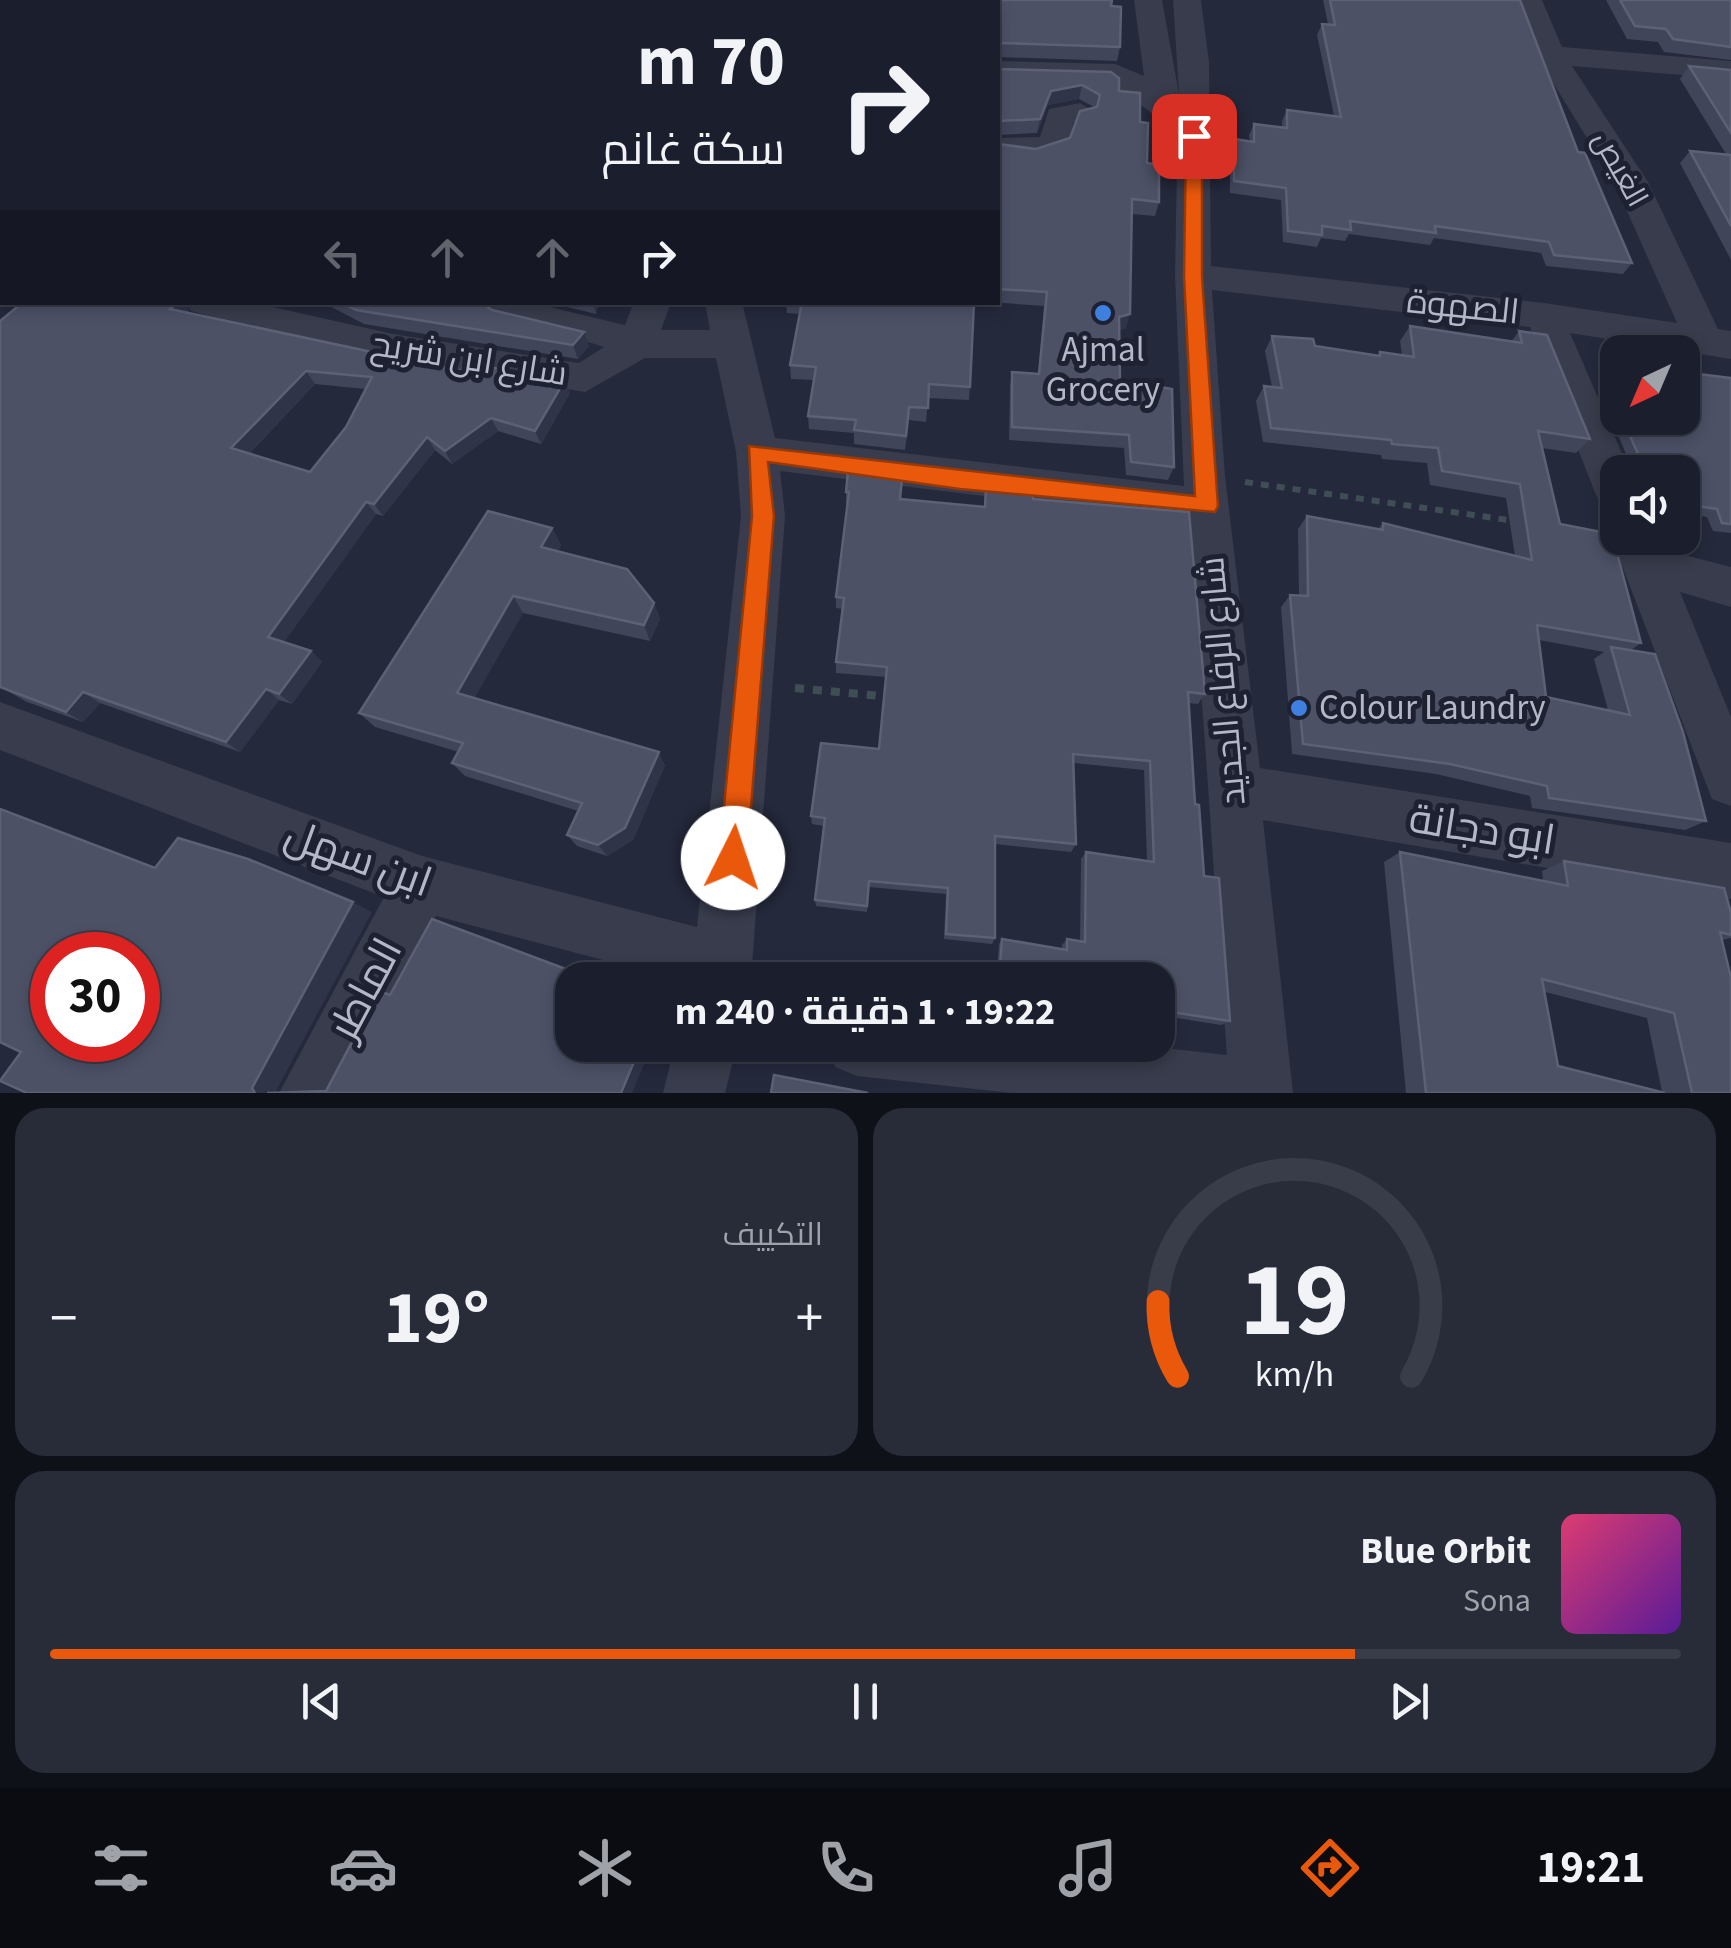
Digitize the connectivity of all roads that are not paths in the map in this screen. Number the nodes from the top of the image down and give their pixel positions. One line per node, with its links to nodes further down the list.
1 (1148, 0): 4 (street, شارع الرفاع الجديد)
2 (1187, 0): 12 (street, شارع الرفاع الجديد)
3 (1528, 0): 5 (street, الغيص)
4 (1153, 51): 8 (street); 9 (street, شارع الرفاع الجديد)
5 (1550, 55): 7 (street); 19 (street, الغيص)
6 (1000, 70): 8 (street)
7 (1731, 70)
8 (1115, 73): 9 (street)
9 (1166, 110): 12 (street, شارع الرفاع الجديد)
10 (1080, 112): 11 (street)
11 (1000, 147)
12 (1193, 209): 13 (street, شارع الرفاع الجديد)
13 (1193, 276): 17 (street, الصهوة); 23 (street, شارع الرفاع الجديد)
14 (216, 305): 20 (street, شارع ابن شريح)
15 (500, 305): 20 (street)
16 (652, 305): 20 (street)
17 (1544, 316): 19 (street, الصهوة); 22 (street)
18 (726, 323): 20 (street); 21 (street)
19 (1718, 343)
20 (637, 344)
21 (757, 452): 23 (street); 33 (street)
22 (1601, 455)
23 (1206, 491): 29 (street, شارع الرفاع الجديد)
24 (1641, 555): 28 (street)
25 (1652, 555): 26 (street)
26 (1731, 586)
27 (0, 726): 31 (street, ابن سهل)
28 (1731, 781)
29 (1233, 789): 30 (street, ابو دجانة); 36 (street, شارع الرفاع الجديد)
30 (1731, 871)
31 (422, 884): 32 (street, ابن سهل); 37 (street, الماطر)
32 (692, 962)
33 (724, 962)
34 (702, 1062): 38 (street)
35 (1003, 1062): 36 (street)
36 (1262, 1092)
37 (310, 1093)
38 (694, 1093)

